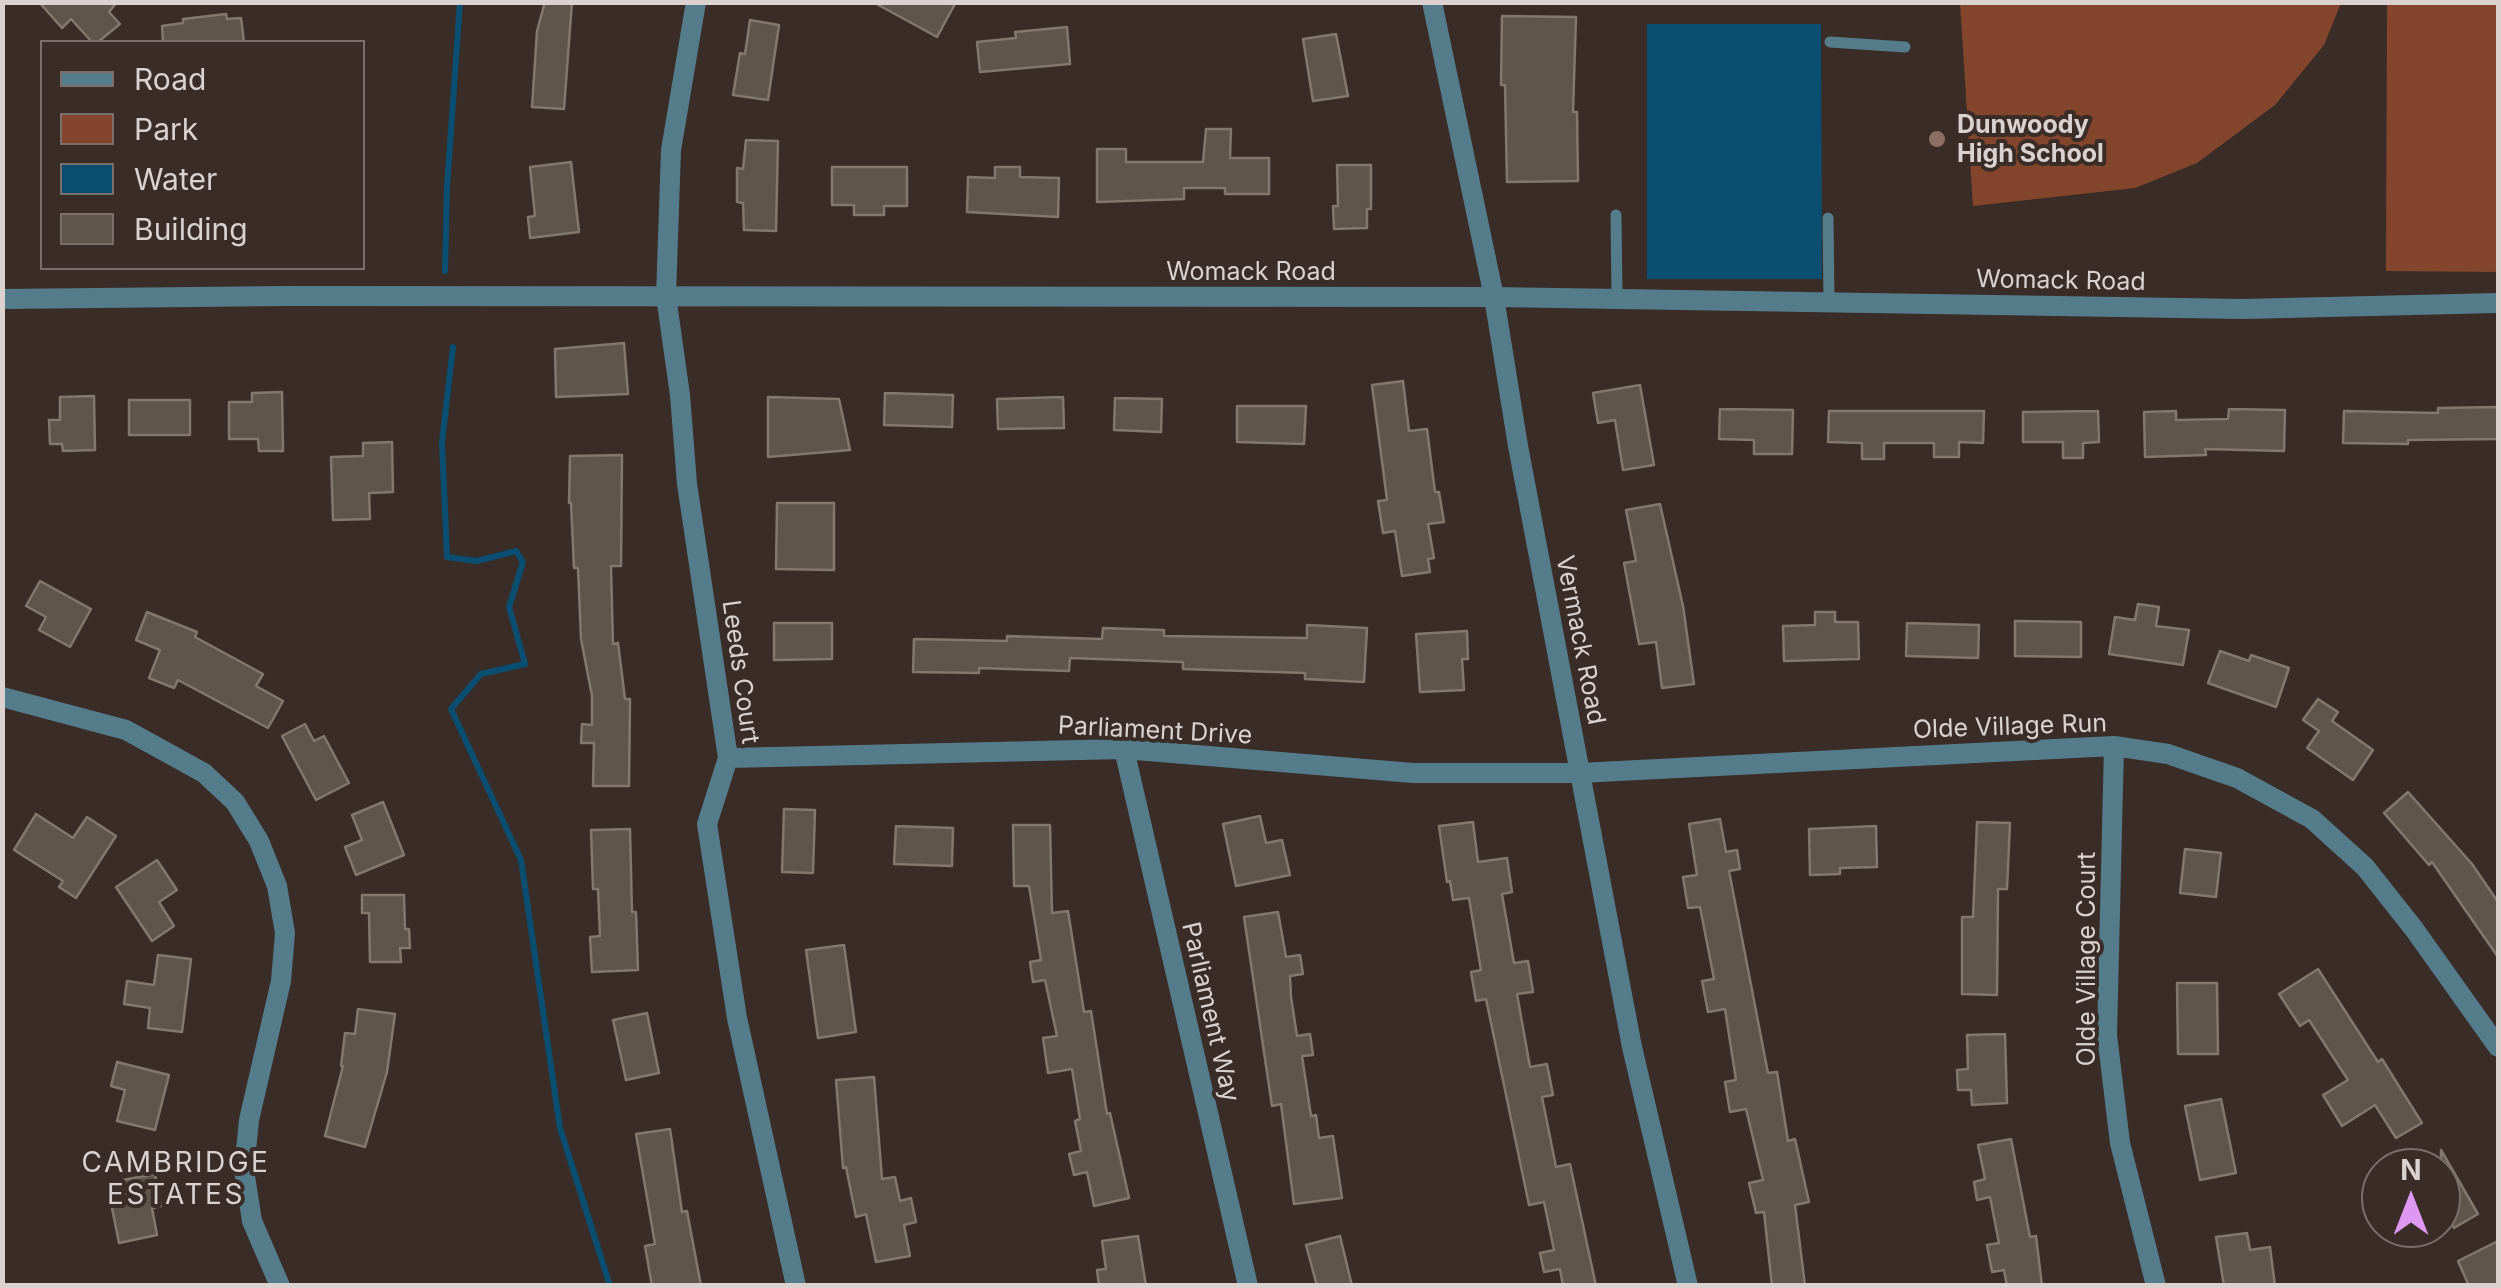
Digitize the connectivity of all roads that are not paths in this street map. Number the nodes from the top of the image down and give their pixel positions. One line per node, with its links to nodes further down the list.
1 (696, 2): 7 (street, Leeds Court)
2 (1432, 2): 8 (street, Vermack Road)
3 (1830, 42): 4 (lane)
4 (1905, 47)
5 (1616, 216): 9 (lane)
6 (1828, 218): 11 (lane)
7 (666, 296): 8 (street, Womack Road); 10 (street, Womack Road); 16 (street, Leeds Court)
8 (1494, 297): 9 (street, Womack Road); 17 (street, Vermack Road)
9 (1617, 298): 11 (street, Womack Road)
10 (2, 300)
11 (1830, 301): 12 (street, Womack Road)
12 (2498, 303)
13 (2, 697): 19 (street)
14 (2114, 746): 17 (street, Olde Village Run); 18 (street, Olde Village Run); 23 (street, Olde Village Court)
15 (1124, 749): 16 (street, Parliament Drive); 17 (street, Parliament Drive); 21 (street, Parliament Way)
16 (728, 758): 20 (street, Leeds Court)
17 (1579, 773): 22 (street, Vermack Road)
18 (2498, 1048)
19 (280, 1286)
20 (796, 1286)
21 (1248, 1286)
22 (1688, 1286)
23 (2156, 1286)

